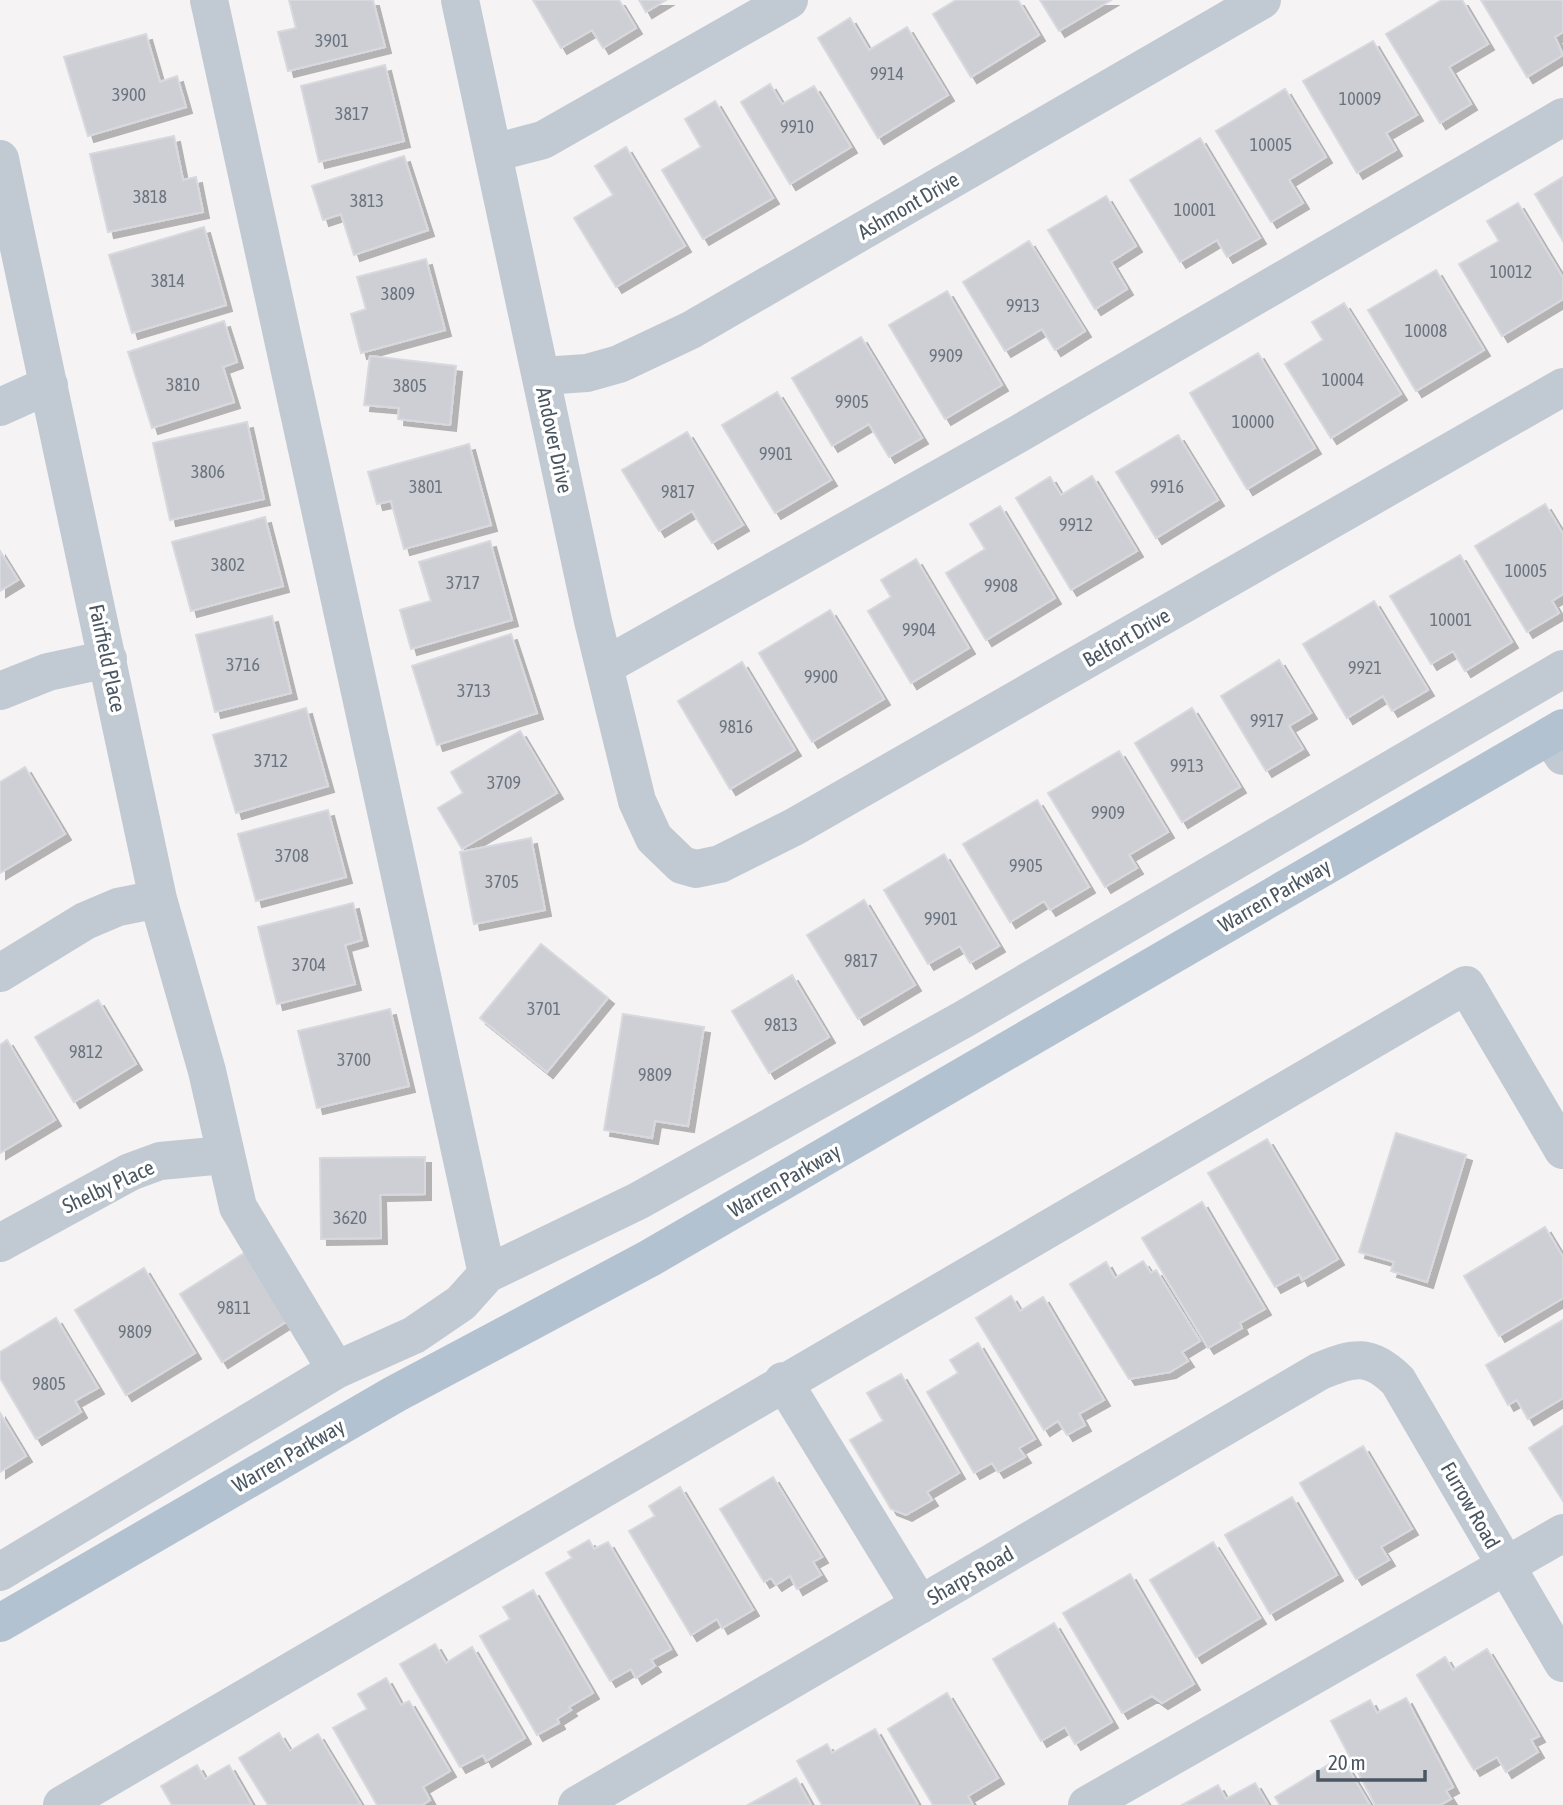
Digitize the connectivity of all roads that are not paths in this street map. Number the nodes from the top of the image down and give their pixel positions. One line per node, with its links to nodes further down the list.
1 (209, 0): 23 (street)
2 (460, 0): 6 (street, Andover Drive)
3 (789, 0): 6 (street)
4 (1262, 0): 8 (street, Ashmont Drive)
5 (1563, 117): 13 (street)
6 (493, 153): 8 (street, Andover Drive)
7 (0, 159): 9 (street, Fairfield Place)
8 (542, 376): 13 (street, Andover Drive)
9 (49, 385): 11 (street); 12 (street, Fairfield Place)
10 (1563, 387): 17 (street, Belfort Drive)
11 (0, 407)
12 (108, 659): 15 (street); 18 (street, Fairfield Place)
13 (605, 666): 17 (street, Andover Drive)
14 (1563, 669): 23 (street)
15 (0, 691)
16 (1559, 740): 31 (main road, Warren Parkway)
17 (682, 865)
18 (158, 899): 19 (street); 21 (street, Fairfield Place)
19 (0, 973)
20 (1563, 1150): 26 (street)
21 (223, 1155): 22 (street, Shelby Place); 25 (street, Fairfield Place)
22 (0, 1243)
23 (487, 1274): 25 (street)
24 (1367, 1359): 28 (street, Furrow Road); 30 (street, Sharps Road)
25 (336, 1370): 29 (street)
26 (783, 1381): 30 (street); 33 (street)
27 (1563, 1533): 28 (street)
28 (1507, 1566): 32 (street, Furrow Road); 35 (street)
29 (0, 1572)
30 (920, 1605): 34 (street, Sharps Road)
31 (0, 1623)
32 (1563, 1663)
33 (62, 1805)
34 (577, 1805)
35 (1087, 1805)

